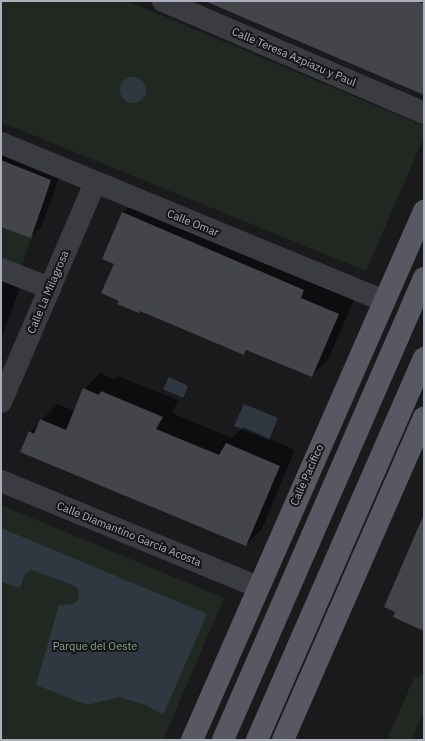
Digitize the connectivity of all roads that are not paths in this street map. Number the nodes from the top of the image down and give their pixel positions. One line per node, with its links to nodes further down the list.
1 (163, 1): 2 (street, Calle Teresa Azpiazu y Paul)
2 (424, 113)
3 (1, 143): 4 (street, Calle Omar)
4 (95, 183): 8 (street, Calle La Milagrosa); 9 (street, Calle Omar)
5 (424, 211): 9 (main road, Calle Pacífico)
6 (1, 269): 8 (street)
7 (424, 278): 16 (main road)
8 (50, 288): 11 (street, Calle La Milagrosa)
9 (385, 301): 14 (main road, Calle Pacífico)
10 (424, 358): 17 (main road)
11 (3, 391)
12 (424, 418): 18 (main road)
13 (1, 481): 14 (street, Calle Diamantino García Acosta)
14 (258, 587): 15 (main road, Calle Pacífico)
15 (192, 740)
16 (223, 740)
17 (257, 740)
18 (283, 740)

